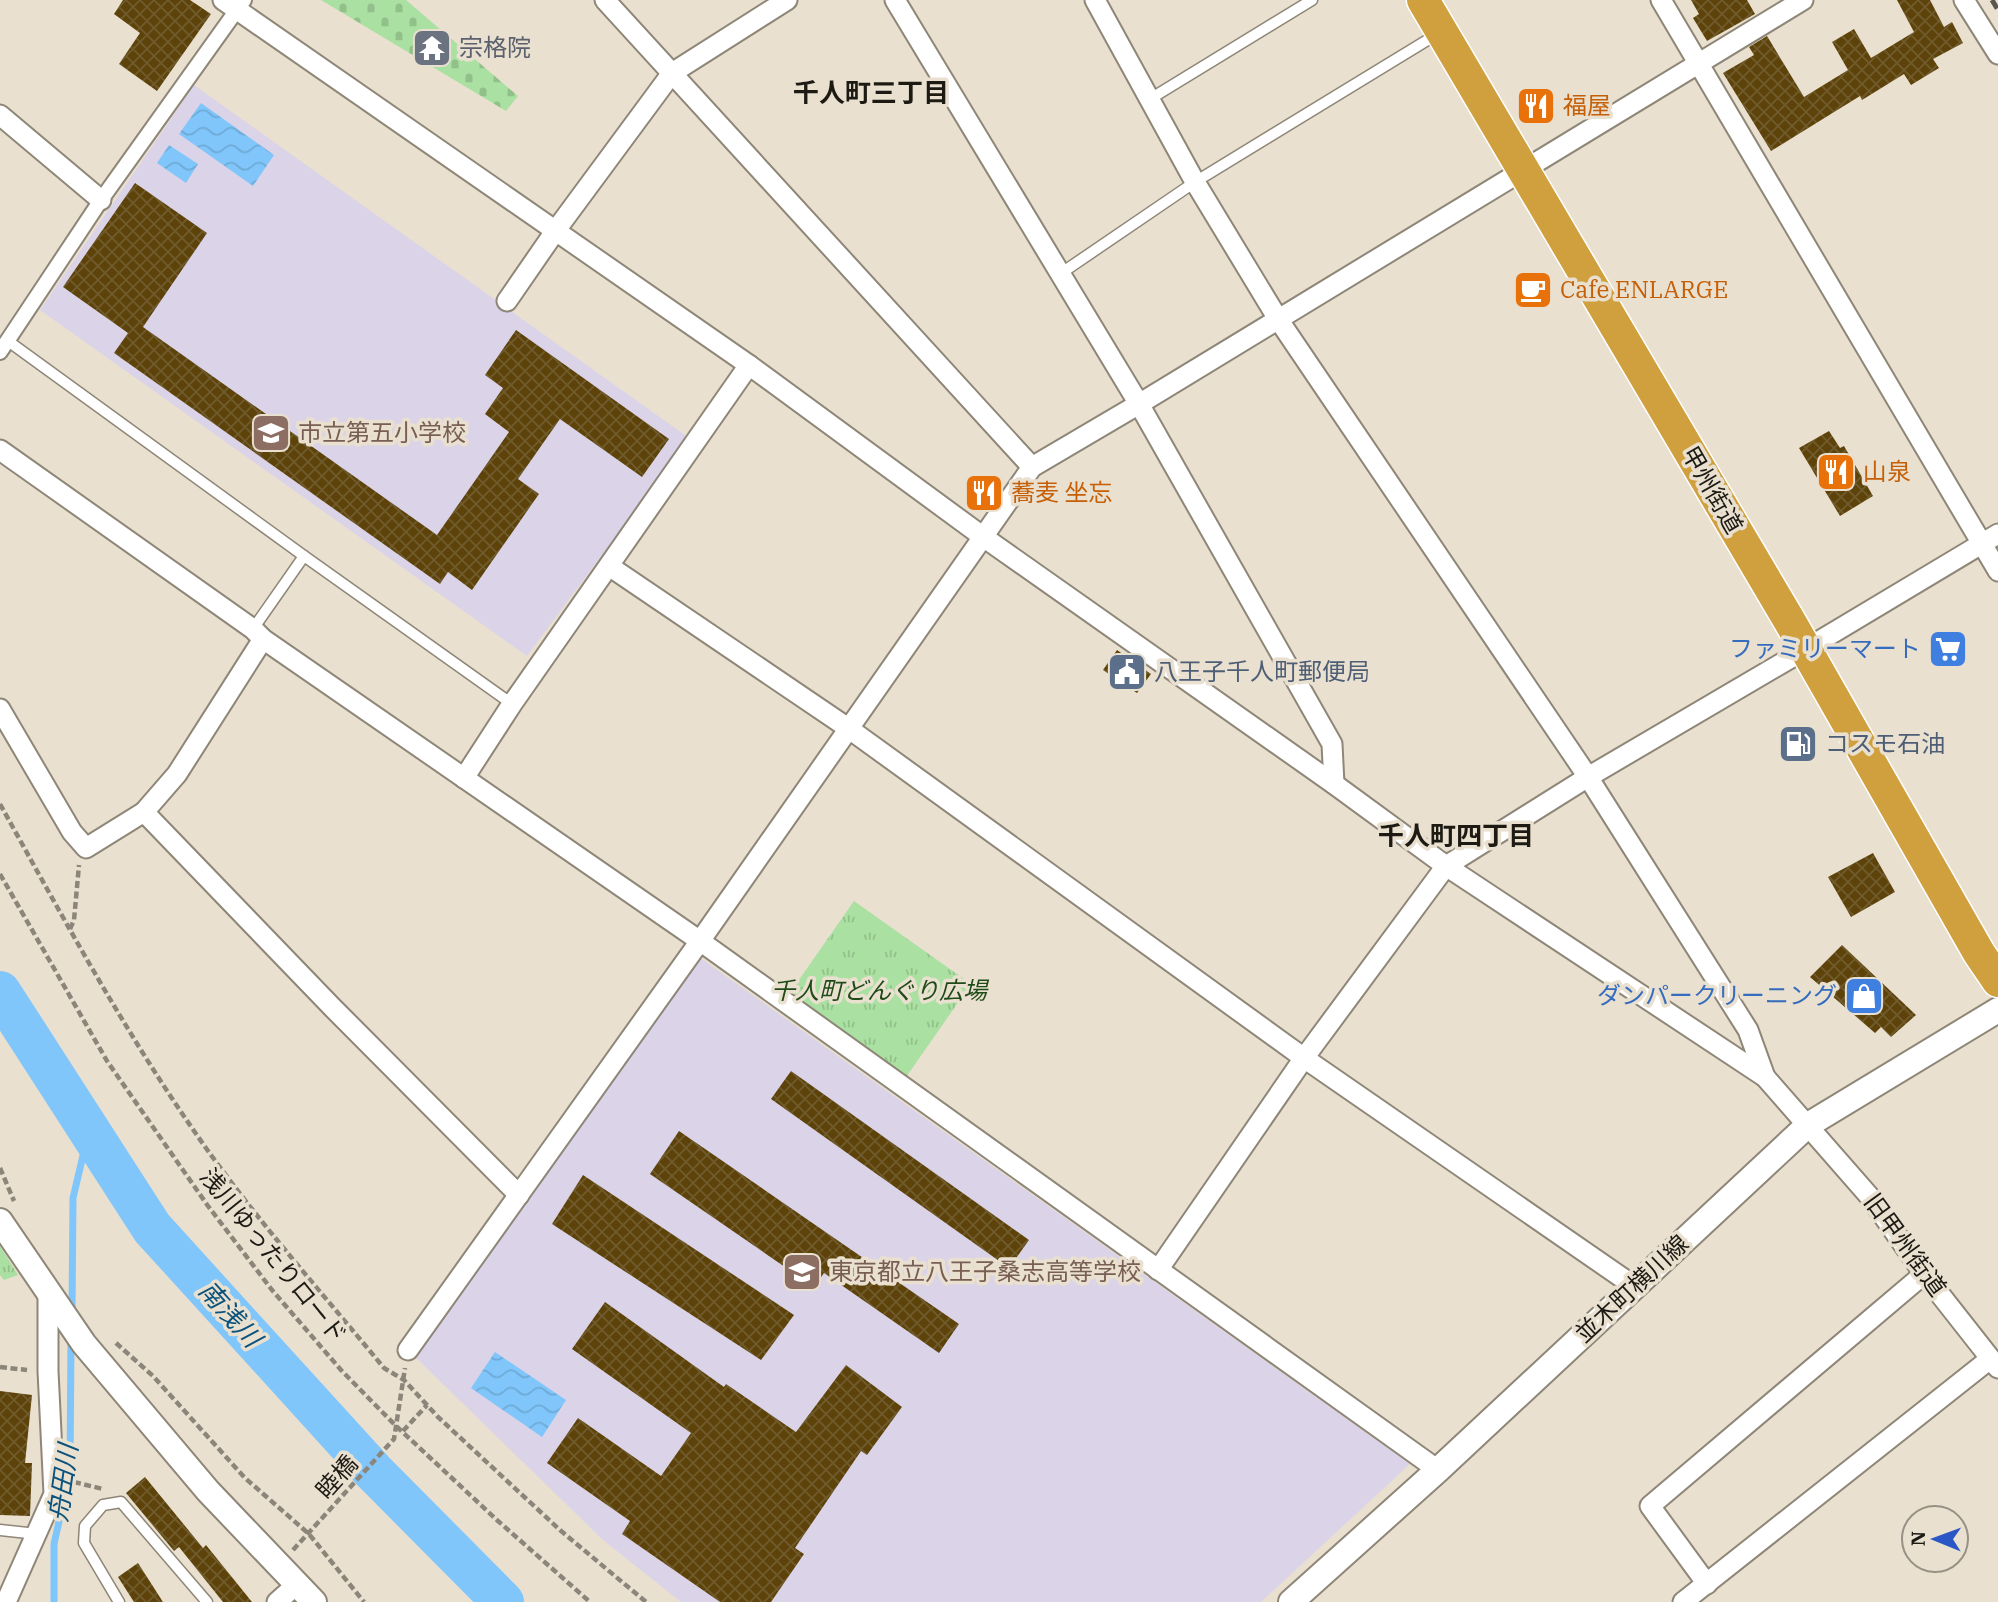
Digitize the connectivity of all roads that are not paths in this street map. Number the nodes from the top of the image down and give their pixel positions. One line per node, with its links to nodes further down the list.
1 (605, 0): 14 (street)
2 (787, 0): 14 (street)
3 (895, 0): 21 (street)
4 (1095, 0): 15 (street)
5 (1312, 0): 15 (lane)
6 (1423, 0): 11 (highway, 甲州街道)
7 (1661, 0): 13 (street)
8 (1803, 0): 13 (street)
9 (1964, 0): 12 (street)
10 (235, 3): 19 (street); 20 (street)
11 (1442, 31): 17 (highway, 甲州街道); 18 (lane)
12 (1998, 54)
13 (1698, 63): 17 (street); 30 (street)
14 (672, 73): 20 (street); 28 (street)
15 (1150, 99): 18 (street)
16 (0, 115): 19 (street)
17 (1525, 169): 23 (street); 35 (highway, 甲州街道)
18 (1195, 182): 21 (lane); 23 (street)
19 (101, 200): 24 (street)
20 (556, 230): 22 (street); 25 (street)
21 (1060, 274): 26 (street)
22 (507, 301)
23 (1278, 319): 26 (street); 39 (street)
24 (4, 347): 31 (lane)
25 (749, 365): 29 (street); 32 (street)
26 (1139, 404): 28 (street); 41 (street)
27 (0, 450): 34 (street)
28 (1032, 467): 29 (street)
29 (982, 536): 38 (street); 41 (street)
30 (1990, 538): 33 (street); 35 (street)
31 (304, 556): 34 (lane); 36 (lane)
32 (609, 566): 36 (street); 38 (street)
33 (1998, 571)
34 (258, 634): 40 (street); 42 (street)
35 (1806, 649): 39 (street); 45 (highway, 甲州街道)
36 (512, 704): 40 (street)
37 (0, 709): 42 (street)
38 (848, 728): 44 (street); 47 (street)
39 (1588, 776): 43 (street); 48 (street)
40 (464, 778): 44 (street)
41 (1334, 784): 43 (street)
42 (144, 812): 50 (street)
43 (1446, 866): 47 (street); 48 (street)
44 (700, 942): 50 (street); 52 (street)
45 (1998, 981)
46 (1998, 1010): 49 (street, 並木町横川線)
47 (1304, 1058): 52 (street); 54 (street)
48 (1765, 1077): 49 (street, 旧甲州街道)
49 (1808, 1125): 53 (street, 旧甲州街道); 54 (street, 並木町横川線)
50 (519, 1195): 56 (street)
51 (0, 1221): 55 (street)
52 (1158, 1270): 58 (street)
53 (1924, 1274): 57 (street, 旧甲州街道); 61 (street)
54 (1634, 1286): 58 (street, 並木町横川線)
55 (54, 1302): 60 (street); 62 (street)
56 (408, 1350)
57 (1994, 1363): 61 (street)
58 (1438, 1470): 68 (street, 並木町横川線)
59 (0, 1530): 60 (lane)
60 (37, 1534): 63 (street)
61 (1707, 1584): 69 (street)
62 (296, 1585): 66 (street); 67 (street)
63 (6, 1602)
64 (119, 1602): 65 (lane)
65 (207, 1602)
66 (277, 1602)
67 (314, 1602)
68 (1292, 1602)
69 (1683, 1602)

